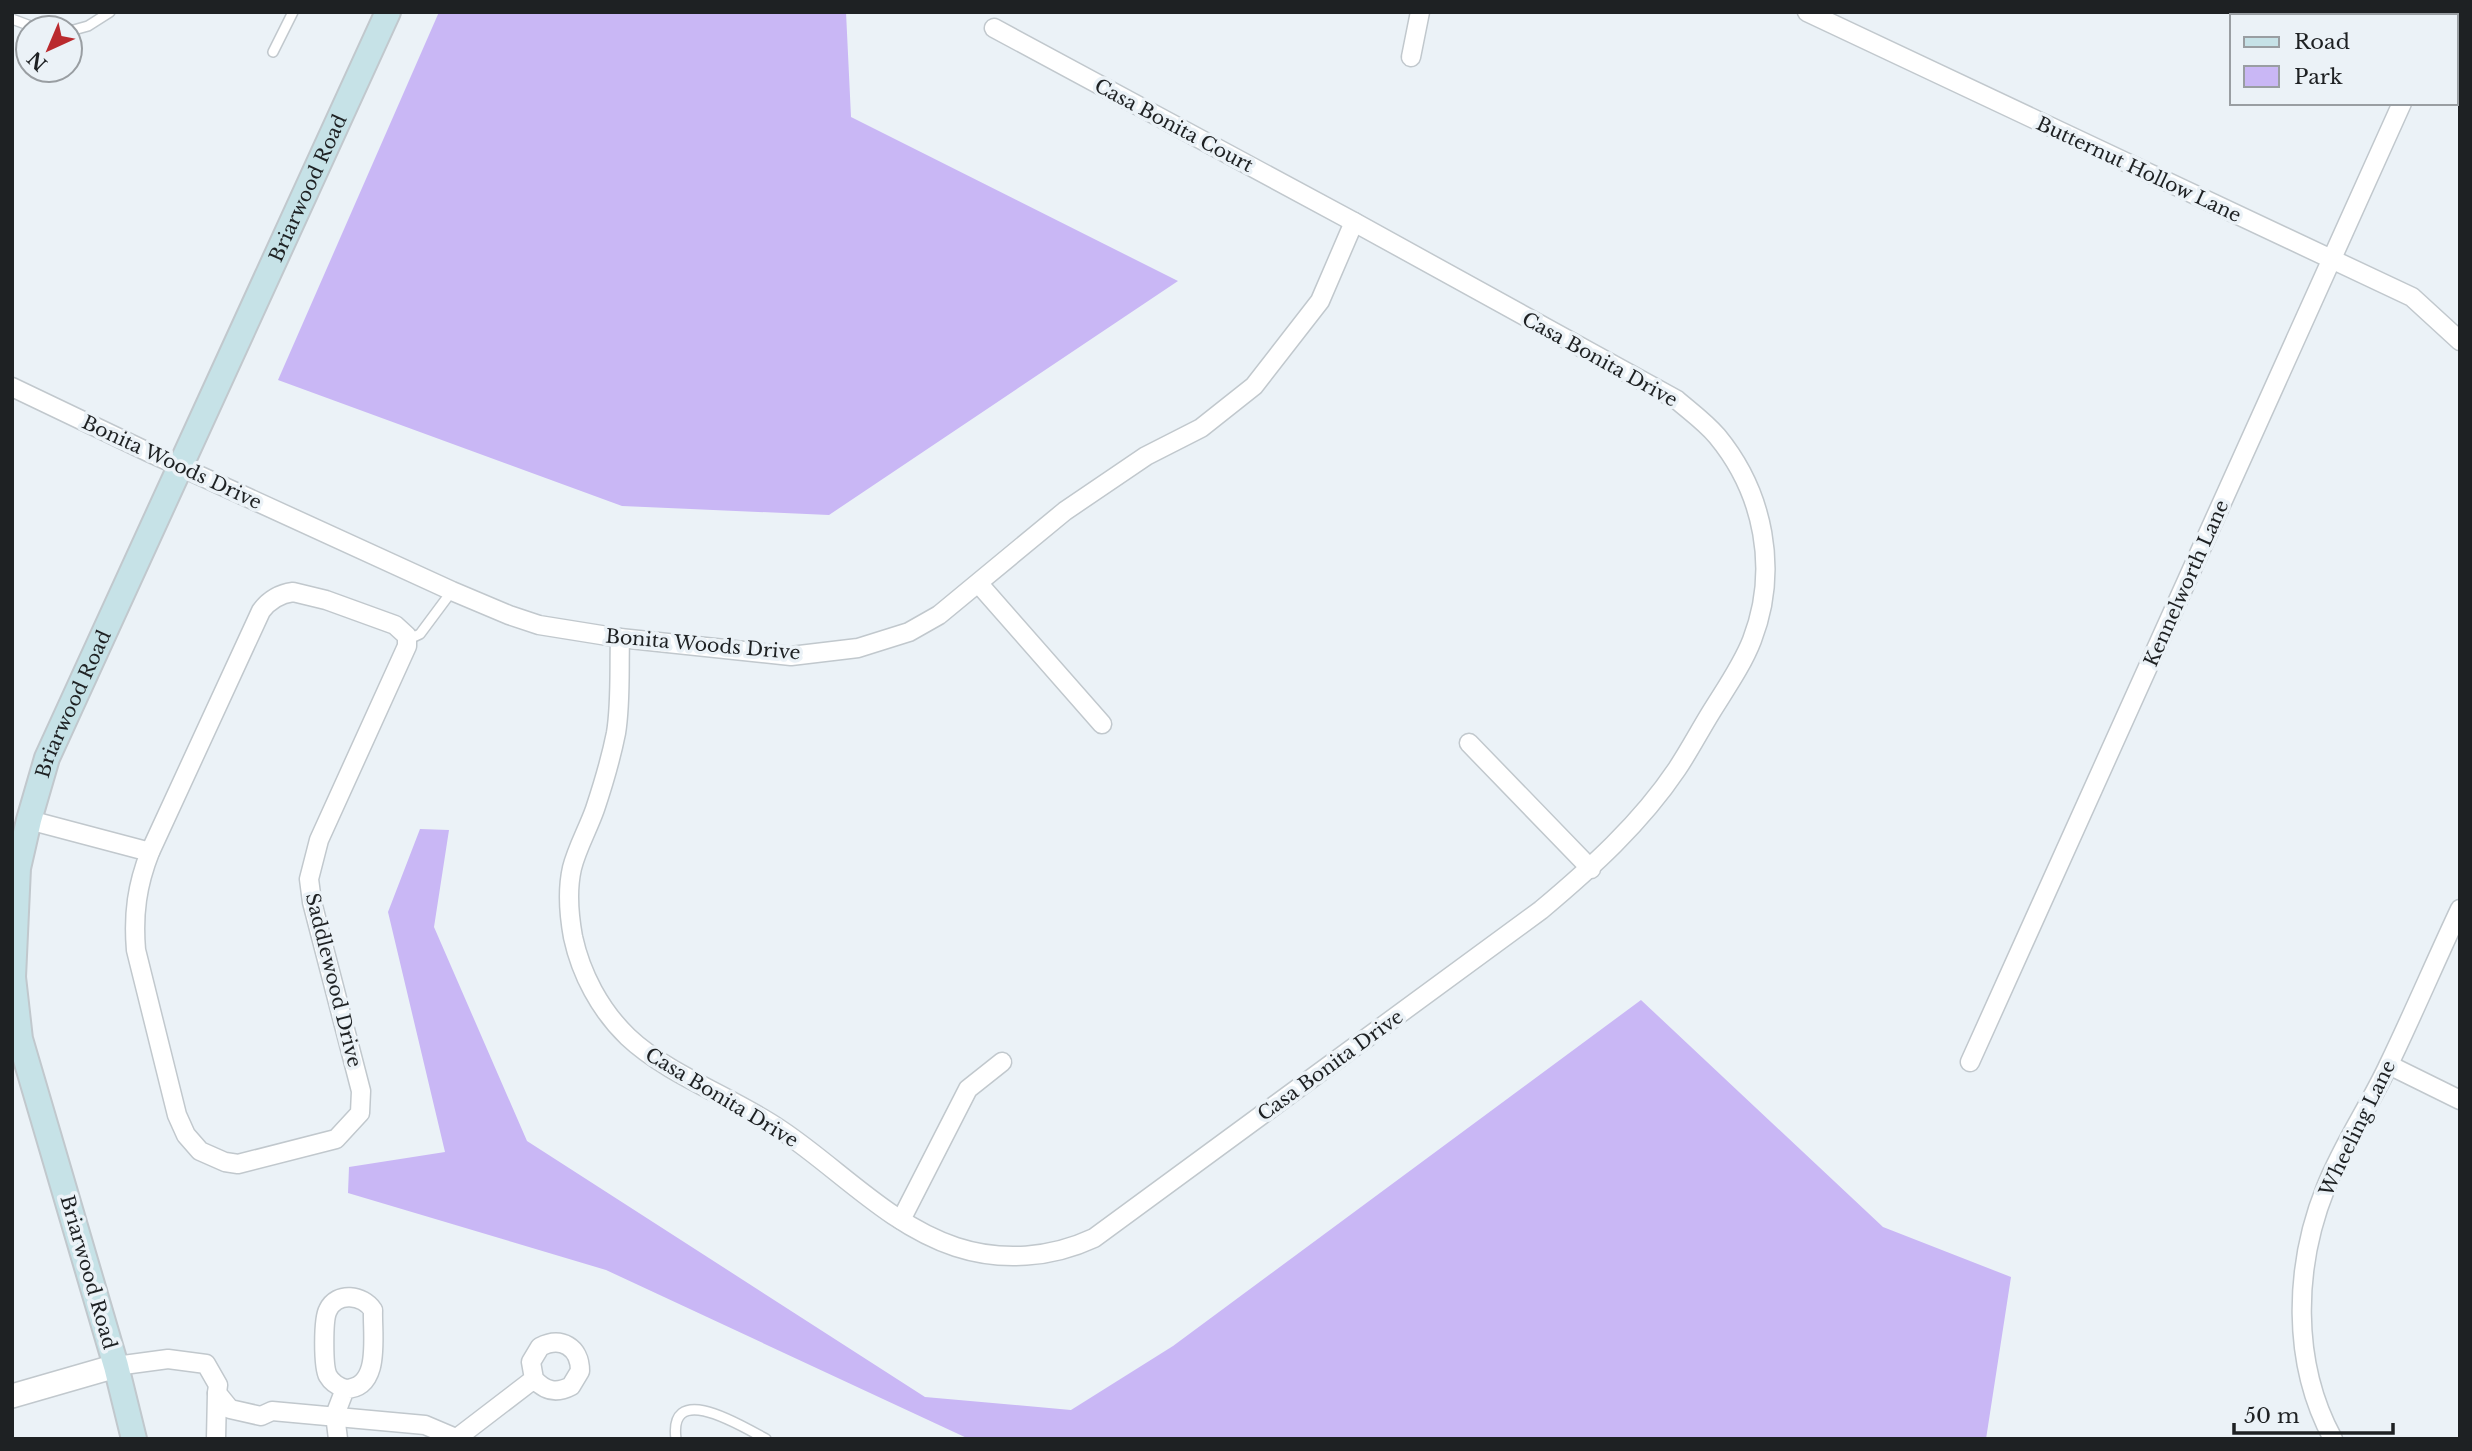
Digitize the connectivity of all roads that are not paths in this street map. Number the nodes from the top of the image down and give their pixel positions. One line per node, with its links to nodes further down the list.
1 (110, 12): 6 (lane)
2 (293, 12): 8 (lane)
3 (388, 12): 15 (main road, Briarwood Road)
4 (1420, 12): 9 (street)
5 (1807, 12): 12 (street, Butternut Hollow Lane)
6 (84, 27)
7 (993, 28): 11 (street, Casa Bonita Court)
8 (273, 52)
9 (1411, 57)
10 (2401, 105): 12 (street, Kennelworth Lane)
11 (1354, 222): 16 (street, Bonita Woods Drive); 24 (street, Casa Bonita Drive)
12 (2332, 258): 13 (street, Butternut Hollow Lane); 28 (street, Kennelworth Lane)
13 (2460, 341)
14 (12, 387): 15 (street, Bonita Woods Drive)
15 (181, 466): 17 (street, Bonita Woods Drive); 22 (main road, Briarwood Road)
16 (979, 584): 18 (street, Bonita Woods Drive); 20 (street)
17 (452, 591): 18 (street, Bonita Woods Drive); 19 (lane)
18 (620, 638): 31 (street, Casa Bonita Drive)
19 (407, 639): 23 (street, Saddlewood Drive); 23 (street, Saddlewood Drive)
20 (1102, 724)
21 (1469, 743): 24 (street)
22 (29, 820): 23 (street); 26 (main road, Briarwood Road)
23 (150, 852)
24 (1591, 869): 31 (street, Casa Bonita Drive)
25 (2460, 909): 29 (street, Wheeling Lane)
26 (16, 1040): 32 (main road, Briarwood Road)
27 (1002, 1062): 31 (street)
28 (1970, 1062)
29 (2389, 1065): 30 (street); 44 (street, Wheeling Lane)
30 (2460, 1100)
31 (901, 1220)
32 (116, 1366): 35 (street); 36 (street); 39 (main road, Briarwood Road)
33 (534, 1378): 38 (street)
34 (345, 1389): 34 (street); 37 (street)
35 (217, 1393): 37 (street); 40 (street)
36 (12, 1396)
37 (334, 1415): 38 (street); 41 (street)
38 (458, 1438)
39 (134, 1439)
40 (216, 1439)
41 (338, 1439)
42 (676, 1439): 43 (lane)
43 (766, 1439)
44 (2333, 1439)

